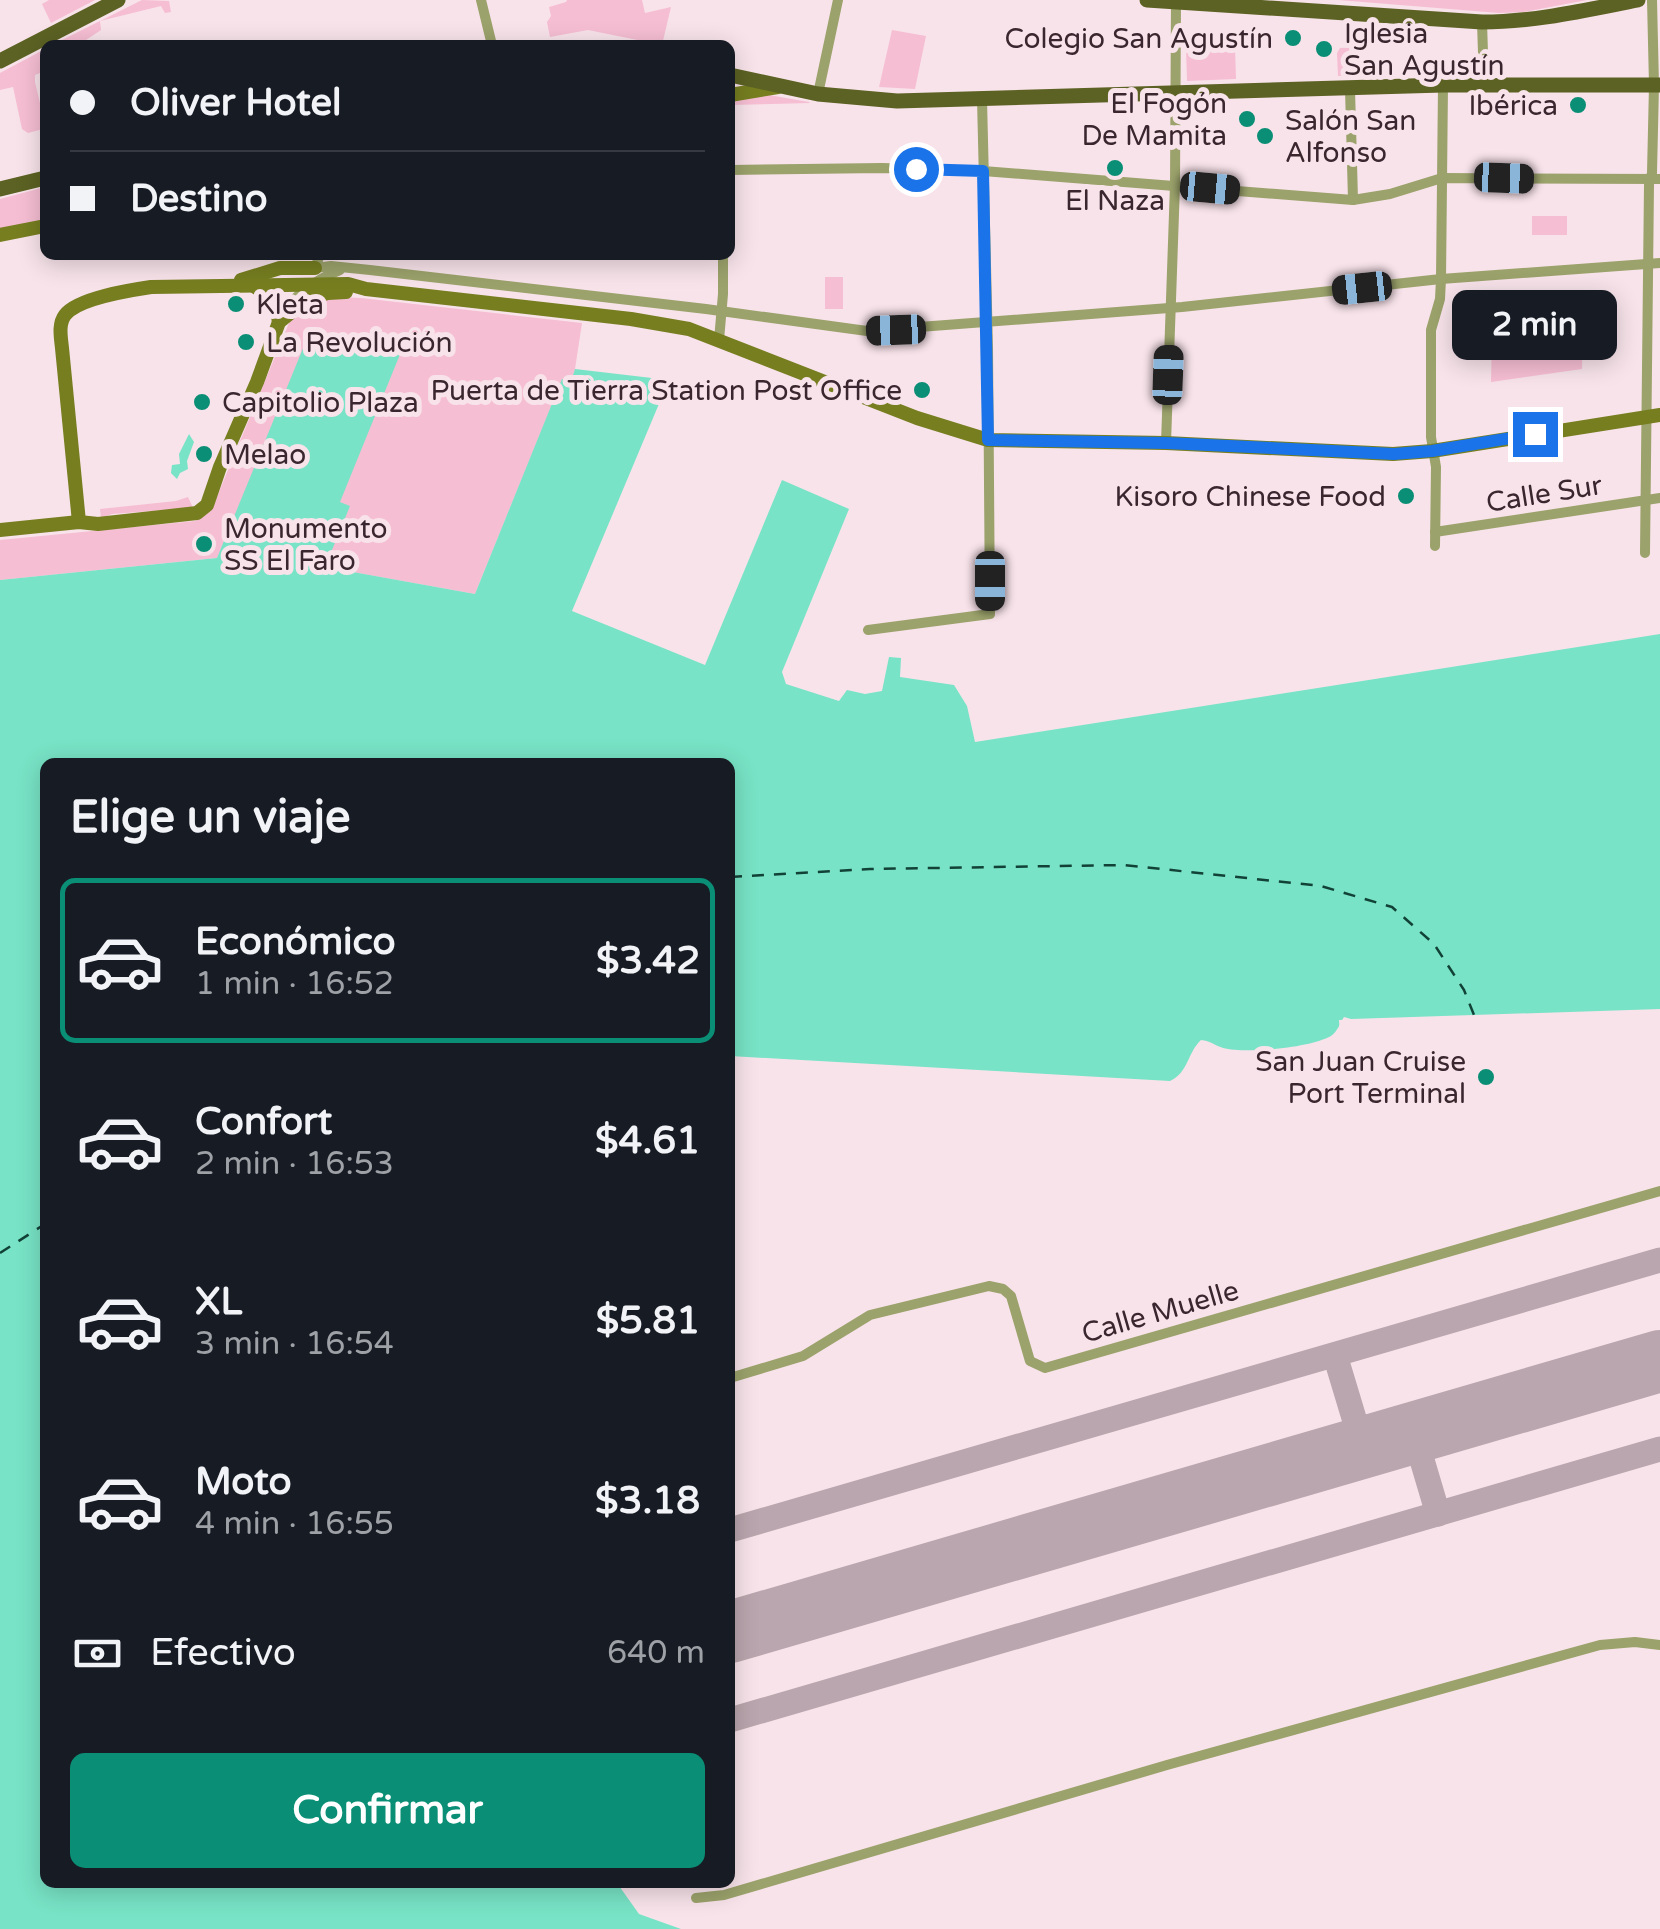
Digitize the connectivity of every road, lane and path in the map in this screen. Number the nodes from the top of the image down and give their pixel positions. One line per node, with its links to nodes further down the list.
1 (118, 0): 10 (main road)
2 (482, 0): 11 (street)
3 (838, 0): 20 (street)
4 (1147, 0): 7 (main road)
5 (1638, 0): 8 (main road)
6 (1652, 0): 16 (street)
7 (1176, 2): 8 (main road); 21 (street)
8 (1482, 22): 14 (street)
9 (40, 40): 12 (main road)
10 (41, 40)
11 (491, 40)
12 (0, 61)
13 (735, 76): 17 (main road)
14 (1484, 84): 15 (main road); 16 (main road)
15 (1444, 85): 18 (main road); 25 (street)
16 (1657, 85): 27 (street)
17 (782, 86): 19 (main road); 20 (main road)
18 (1350, 88): 21 (main road); 30 (street)
19 (735, 94)
20 (818, 94): 22 (main road)
21 (1176, 94): 22 (main road); 28 (street)
22 (982, 99): 24 (street)
23 (735, 170): 24 (street)
24 (983, 171): 28 (street); 45 (street)
25 (1442, 178): 27 (street); 30 (street); 38 (street)
26 (40, 179): 29 (main road)
27 (1655, 179): 35 (street)
28 (1175, 185): 30 (street); 42 (street)
29 (0, 189)
30 (1352, 200)
31 (40, 227): 32 (main road)
32 (0, 235)
33 (343, 260): 37 (street)
34 (723, 260): 43 (street)
35 (1654, 263): 38 (street); 47 (street)
36 (318, 268): 37 (street); 39 (main road); 40 (main road); 41 (main road); 44 (street)
37 (346, 268): 43 (street)
38 (1441, 280): 42 (street); 50 (street)
39 (221, 286): 40 (main road); 53 (main road)
40 (254, 286): 44 (main road)
41 (366, 289): 44 (main road); 46 (main road)
42 (1171, 308): 45 (street); 49 (street)
43 (722, 312): 45 (street); 46 (street)
44 (278, 322): 53 (main road)
45 (988, 322): 48 (street)
46 (719, 340): 48 (main road)
47 (1653, 416): 50 (main road); 52 (street)
48 (988, 440): 49 (main road); 58 (street)
49 (1166, 443): 50 (main road)
50 (1432, 451): 55 (street)
51 (1660, 498): 52 (street, Calle Sur)
52 (1645, 500): 55 (street, Calle Sur); 57 (street)
53 (80, 522): 54 (main road)
54 (0, 530)
55 (1434, 532): 56 (street)
56 (1434, 546)
57 (1645, 552)
58 (868, 630)
59 (1660, 1191): 60 (street, Calle Muelle)
60 (735, 1377)
61 (1660, 1645): 62 (street)
62 (696, 1898)

